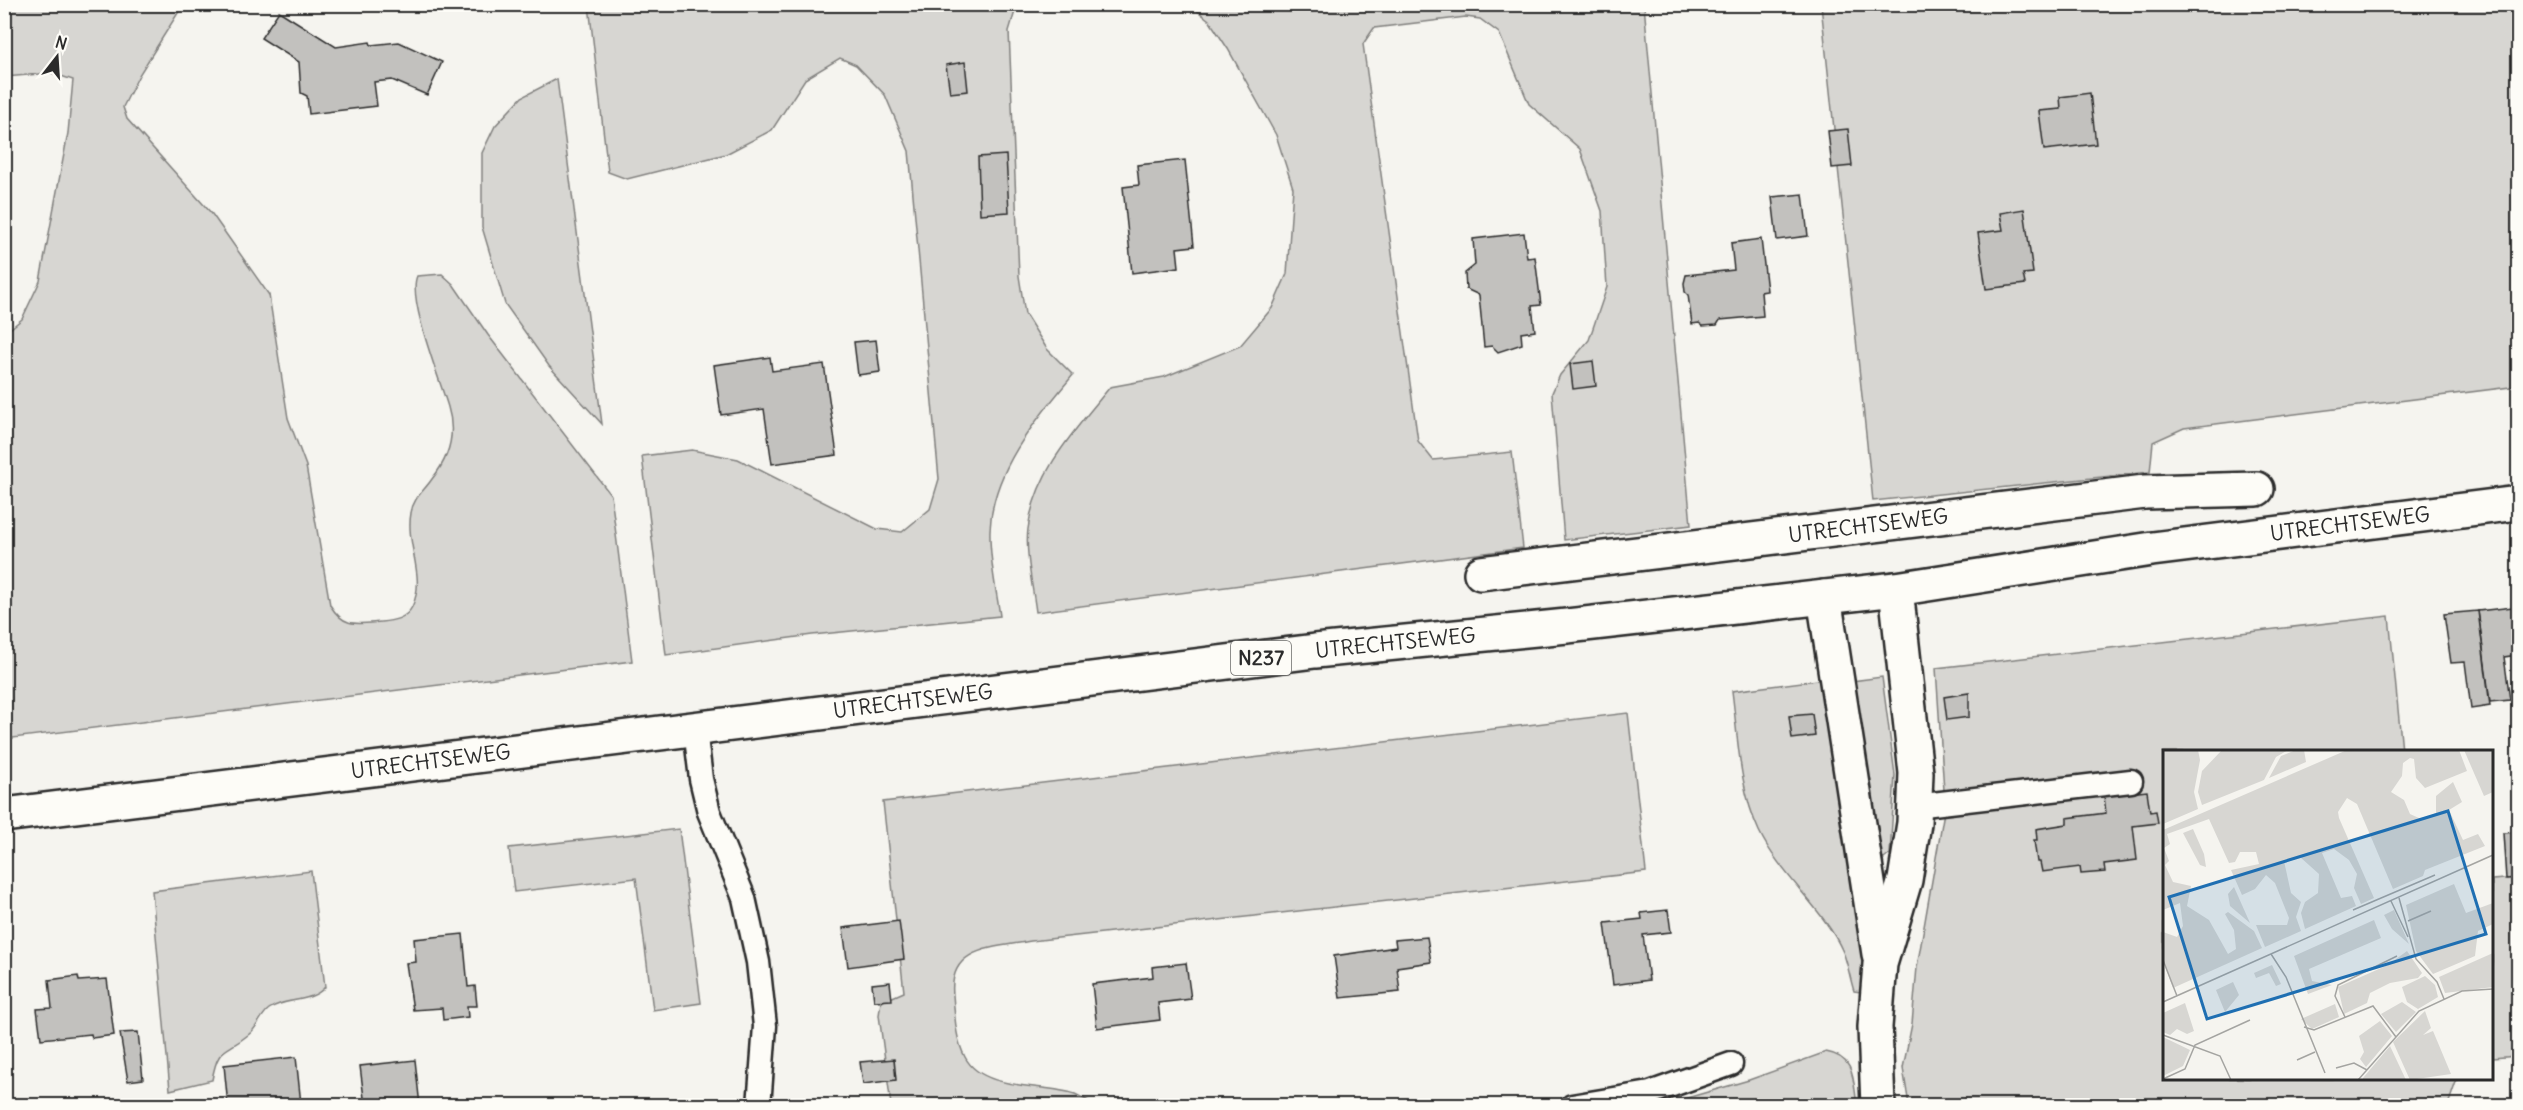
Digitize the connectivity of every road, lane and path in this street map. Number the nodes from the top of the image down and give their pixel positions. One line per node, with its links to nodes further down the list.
1 (2257, 489): 3 (main road, UTRECHTSEWEG)
2 (2518, 504): 4 (main road, UTRECHTSEWEG / N237)
3 (1481, 573)
4 (1896, 589): 5 (main road, UTRECHTSEWEG / N237); 8 (main road)
5 (1824, 597): 6 (main road, UTRECHTSEWEG / N237); 10 (main road)
6 (695, 729): 9 (main road, UTRECHTSEWEG / N237); 12 (lane)
7 (2131, 782): 8 (lane)
8 (1915, 806): 10 (main road)
9 (4, 815)
10 (1880, 964): 14 (main road)
11 (1731, 1064): 13 (lane)
12 (759, 1106)
13 (1572, 1106)
14 (1878, 1106)

